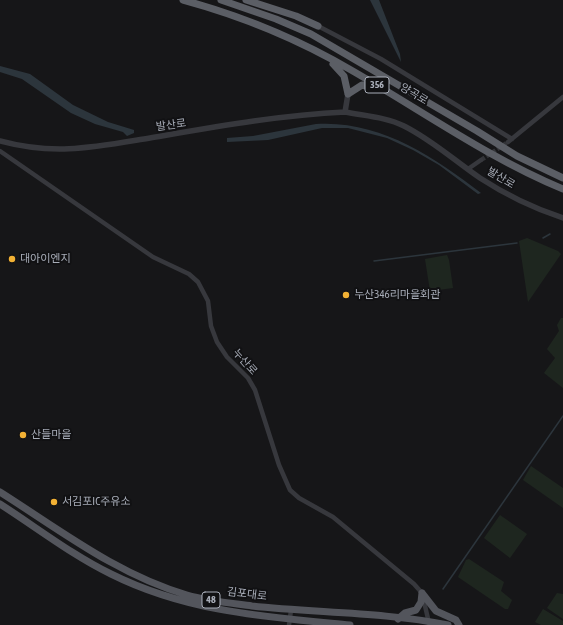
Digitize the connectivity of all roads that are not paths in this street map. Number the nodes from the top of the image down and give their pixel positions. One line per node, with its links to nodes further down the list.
1 (183, 0): 5 (highway, 양곡로 / 356)
2 (221, 0): 14 (highway, 양곡로 / 356)
3 (246, 0): 4 (highway)
4 (318, 26): 7 (street)
5 (320, 53): 6 (highway); 8 (highway, 양곡로 / 356)
6 (348, 94): 8 (highway); 9 (street)
7 (563, 97)
8 (404, 100): 15 (highway, 양곡로 / 356)
9 (345, 112): 10 (street, 발산로); 13 (street, 발산로)
10 (0, 141)
11 (0, 151): 20 (street, 누산로)
12 (481, 160): 13 (street)
13 (468, 169): 16 (street, 발산로)
14 (563, 178)
15 (563, 189)
16 (563, 218)
17 (0, 492): 19 (main road, 김포대로 / 48)
18 (3, 505): 19 (main road); 24 (main road, 김포대로 / 48)
19 (25, 508): 21 (main road, 김포대로 / 48)
20 (422, 593): 23 (main road); 26 (street); 29 (main road)
21 (291, 610): 22 (main road, 김포대로 / 48); 24 (street)
22 (326, 612): 23 (main road, 김포대로 / 48); 25 (main road)
23 (398, 619): 26 (main road, 김포대로 / 48)
24 (289, 622): 25 (main road, 김포대로 / 48)
25 (325, 623): 27 (main road, 김포대로 / 48)
26 (429, 623): 28 (main road, 김포대로 / 48)
27 (350, 625)
28 (448, 625)
29 (459, 625)

